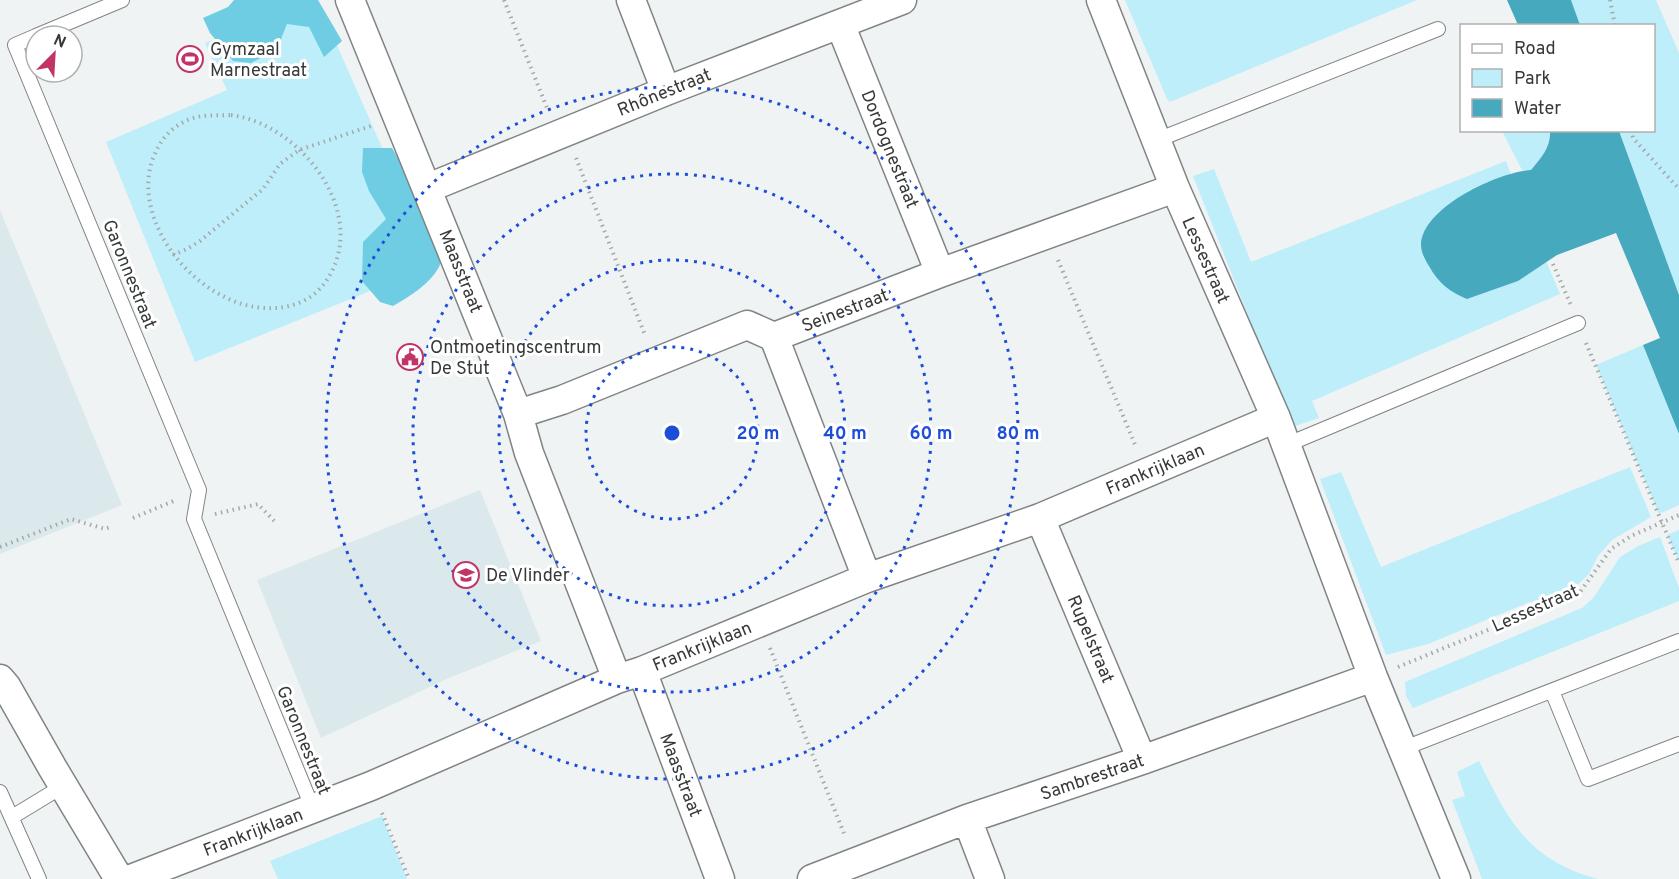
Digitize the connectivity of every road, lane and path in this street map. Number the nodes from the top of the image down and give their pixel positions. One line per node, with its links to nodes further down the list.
1 (122, 0): 8 (lane)
2 (350, 0): 16 (street, Maasstraat)
3 (504, 0): 18 (path)
4 (631, 0): 15 (street)
5 (902, 0): 9 (street, Rhônestraat)
6 (1101, 0): 19 (street, Lessestraat)
7 (1610, 0): 10 (path)
8 (65, 24)
9 (840, 24): 15 (street, Rhônestraat); 27 (street, Dordognestraat)
10 (1616, 24)
11 (1438, 29): 19 (lane)
12 (24, 41): 13 (lane, Garonnestraat)
13 (24, 67)
14 (31, 84): 35 (lane, Garonnestraat)
15 (666, 91): 18 (street, Rhônestraat)
16 (398, 117): 20 (path); 21 (street, Maasstraat)
17 (1632, 132): 23 (path)
18 (562, 134): 21 (street, Rhônestraat); 30 (path)
19 (1158, 141): 22 (street, Lessestraat)
20 (299, 150): 25 (path); 25 (path); 25 (path)
21 (428, 188): 31 (street, Maasstraat)
22 (1174, 188): 24 (street, Seinestraat); 32 (street, Lessestraat)
23 (1679, 189)
24 (1048, 234): 27 (street, Seinestraat); 34 (path)
25 (173, 255)
26 (1553, 264): 28 (path)
27 (940, 273): 29 (street, Seinestraat)
28 (1578, 323): 33 (lane); 40 (path)
29 (774, 337): 30 (street); 45 (street)
30 (655, 362): 31 (street)
31 (518, 414): 48 (street, Maasstraat)
32 (1276, 418): 33 (street, Lessestraat); 34 (street, Frankrijklaan)
33 (1286, 445): 49 (street, Lessestraat)
34 (1147, 472): 38 (street, Frankrijklaan)
35 (200, 490): 37 (path); 39 (lane)
36 (1679, 514): 40 (path, Lessestraat)
37 (133, 518)
38 (1040, 518): 45 (street, Frankrijklaan); 54 (street, Rupelstraat)
39 (194, 519): 41 (path); 58 (lane, Garonnestraat)
40 (1662, 522): 44 (path); 49 (path, Lessestraat)
41 (277, 524)
42 (110, 527): 43 (path)
43 (0, 547)
44 (1679, 563)
45 (867, 578): 46 (street, Frankrijklaan)
46 (760, 622): 48 (street, Frankrijklaan); 61 (path)
47 (1679, 641): 51 (lane)
48 (629, 675): 56 (street, Frankrijklaan); 66 (street, Maasstraat)
49 (1373, 677): 53 (street, Lessestraat); 54 (street, Sambrestraat)
50 (0, 680): 55 (street)
51 (1552, 691): 52 (lane); 53 (lane)
52 (1679, 744)
53 (1402, 749): 69 (street, Lessestraat)
54 (1142, 760): 60 (street, Sambrestraat)
55 (63, 786): 59 (lane); 63 (street)
56 (371, 786): 58 (street, Frankrijklaan); 65 (path)
57 (0, 792): 59 (lane)
58 (313, 809): 64 (street, Frankrijklaan)
59 (12, 817): 62 (lane)
60 (967, 819): 61 (street, Sambrestraat); 68 (street)
61 (856, 862): 67 (street, Sambrestraat)
62 (39, 879)
63 (119, 879)
64 (130, 879)
65 (409, 879)
66 (720, 879)
67 (812, 879)
68 (990, 879)
69 (1456, 879)

